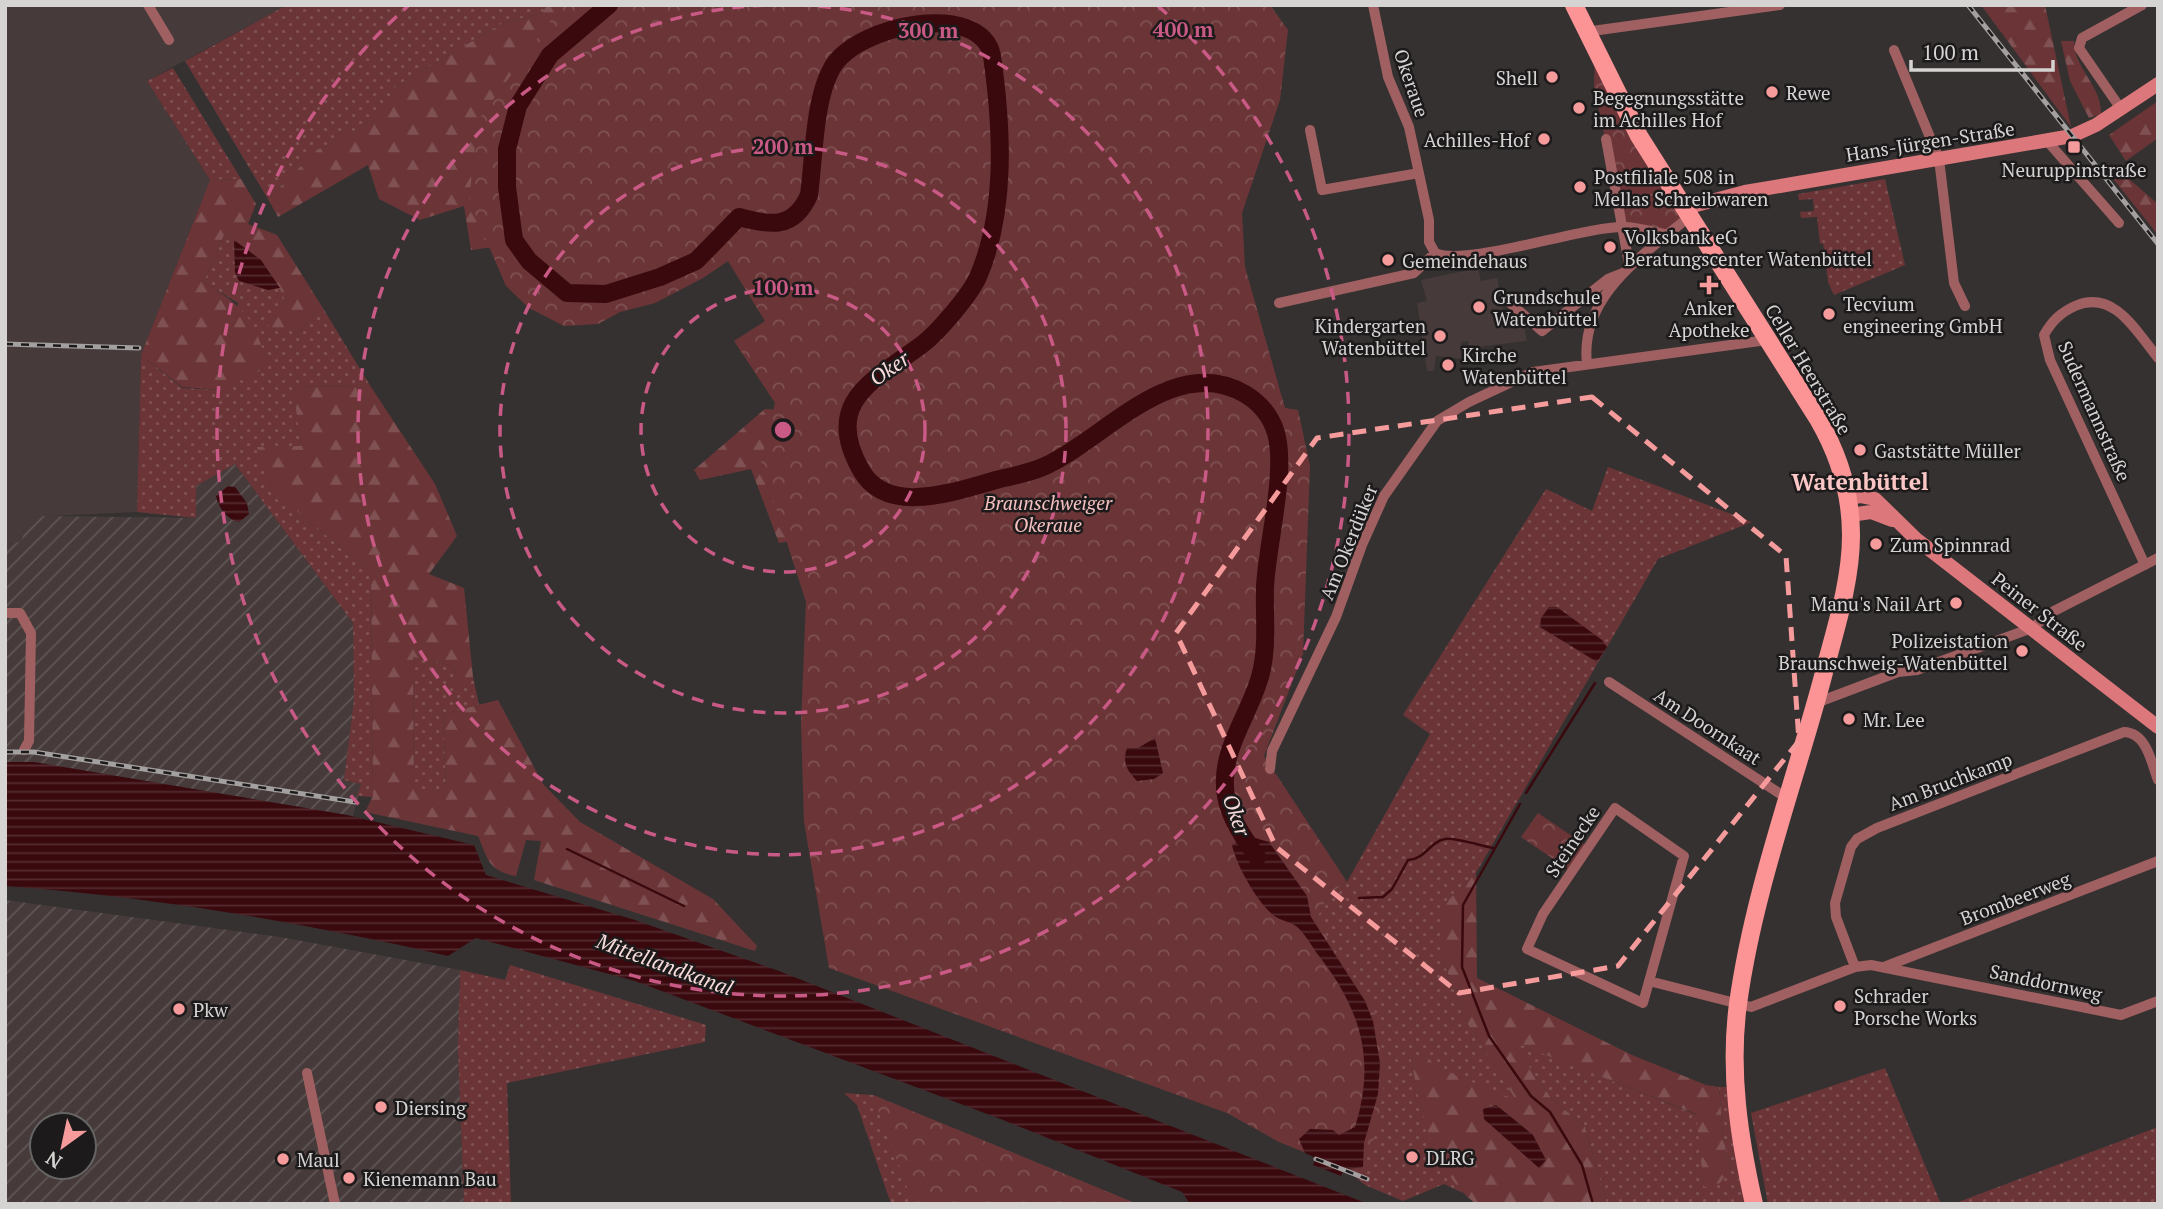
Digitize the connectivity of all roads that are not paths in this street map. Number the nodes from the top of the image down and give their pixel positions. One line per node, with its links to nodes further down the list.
1 (148, 5): 7 (street)
2 (1373, 5): 15 (street, Okeraue)
3 (1574, 5): 6 (main road, Celler Heerstraße)
4 (1780, 5): 6 (street)
5 (2143, 5): 10 (street)
6 (1586, 32): 16 (main road, Celler Heerstraße)
7 (169, 40)
8 (1894, 50): 14 (street)
9 (2158, 84): 10 (main road, Hans-Jürgen-Straße)
10 (2121, 109): 13 (main road, Hans-Jürgen-Straße)
11 (1310, 130): 15 (street)
12 (1606, 139): 18 (street)
13 (2048, 142): 14 (main road, Hans-Jürgen-Straße); 17 (street)
14 (1939, 159): 16 (main road, Hans-Jürgen-Straße); 24 (street)
15 (1419, 173): 20 (street, Okeraue)
16 (1687, 212): 19 (street); 25 (main road, Celler Heerstraße)
17 (2119, 223)
18 (1624, 227): 19 (street); 20 (street); 21 (street)
19 (1668, 234): 21 (street)
20 (1435, 253): 23 (street)
21 (1628, 268): 22 (street); 27 (street)
22 (1509, 302)
23 (1279, 303)
24 (1965, 306)
25 (1767, 340): 27 (street, Am Okerdüker); 28 (main road, Celler Heerstraße)
26 (2158, 358): 30 (street, Sudermannstraße)
27 (1587, 364): 37 (street, Am Okerdüker)
28 (1849, 507): 32 (main road, Peiner Straße); 34 (main road, Celler Heerstraße)
29 (2158, 558): 30 (street)
30 (2145, 565): 32 (street)
31 (5, 613): 36 (street)
32 (2032, 628): 34 (street); 35 (main road, Peiner Straße)
33 (1609, 682): 39 (street, Am Doornkaat)
34 (1816, 702): 39 (main road, Celler Heerstraße)
35 (2158, 727)
36 (24, 750)
37 (1270, 769)
38 (2158, 780): 42 (street, Am Bruchkamp)
39 (1788, 799): 47 (main road, Celler Heerstraße)
40 (2158, 861): 41 (street, Brombeerweg)
41 (1921, 952): 43 (street, Brombeerweg); 44 (street)
42 (1855, 967): 43 (street, Sanddornweg); 47 (street, Sanddornweg)
43 (1884, 967): 44 (street, Sanddornweg)
44 (1925, 975): 46 (street, Sanddornweg)
45 (1649, 981): 45 (street, Steinecke); 47 (street)
46 (2158, 1001)
47 (1738, 1005): 50 (main road, Celler Heerstraße)
48 (307, 1073): 49 (street)
49 (335, 1204)
50 (1754, 1204)

